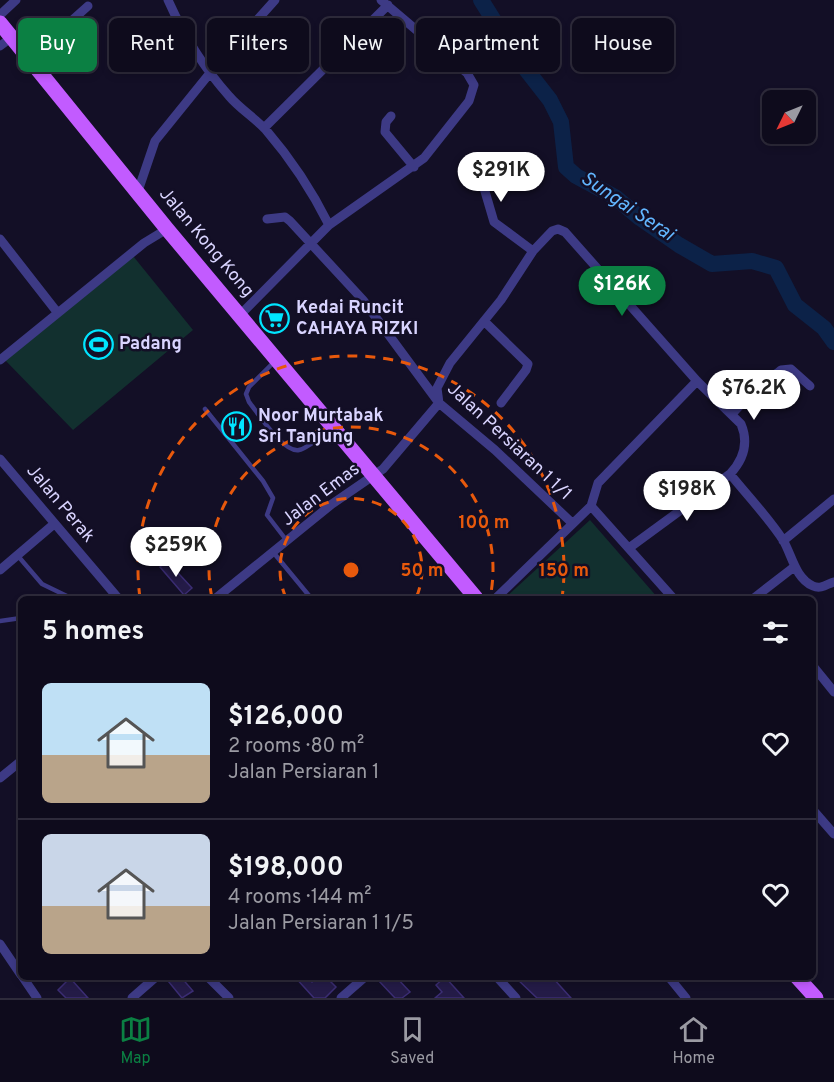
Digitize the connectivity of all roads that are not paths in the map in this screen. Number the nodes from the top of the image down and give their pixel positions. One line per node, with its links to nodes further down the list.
1 (16, 0): 6 (street)
2 (168, 0): 11 (street)
3 (275, 0): 11 (street)
4 (385, 3): 13 (street); 15 (street)
5 (88, 6): 7 (street)
6 (0, 15)
7 (75, 18)
8 (0, 22): 9 (main road, Jalan Kong Kong)
9 (6, 42)
10 (41, 72): 16 (main road, Jalan Kong Kong)
11 (210, 73): 13 (street); 16 (street)
12 (391, 116): 15 (street)
13 (264, 128): 18 (street)
14 (464, 165): 22 (street)
15 (414, 167): 18 (street)
16 (138, 191): 19 (main road, Jalan Kong Kong)
17 (267, 219): 21 (street, Jalan Persiaran 1 1/1)
18 (329, 225): 21 (street)
19 (166, 229): 23 (street); 24 (main road, Jalan Kong Kong)
20 (0, 239): 23 (street)
21 (311, 245): 24 (street); 30 (street, Jalan Persiaran 1 1/1)
22 (533, 251): 25 (street); 28 (street)
23 (57, 312): 27 (street)
24 (240, 315): 26 (main road, Jalan Kong Kong)
25 (484, 321): 30 (street); 31 (street)
26 (276, 359): 34 (main road, Jalan Kong Kong); 34 (lane)
27 (0, 360)
28 (697, 381): 33 (street); 39 (street)
29 (810, 386): 33 (street)
30 (439, 403): 37 (street, Jalan Emas); 40 (street, Jalan Persiaran 1 1/1)
31 (501, 403)
32 (205, 409): 42 (lane)
33 (732, 414): 36 (street)
34 (334, 427): 37 (main road, Jalan Kong Kong)
35 (0, 459): 41 (street, Jalan Perak)
36 (730, 474): 43 (street); 44 (street)
37 (375, 475): 42 (street, Jalan Emas); 56 (main road, Jalan Kong Kong)
38 (834, 499): 43 (street)
39 (591, 506): 40 (street); 44 (street)
40 (571, 522): 57 (street)
41 (54, 524): 46 (street); 53 (street, Jalan Perak)
42 (287, 541): 45 (street, Jalan Emas)
43 (783, 541): 47 (street)
44 (629, 548): 58 (street)
45 (273, 552): 54 (street, Jalan Emas); 55 (lane)
46 (18, 555): 48 (street); 50 (lane)
47 (794, 567): 49 (street); 59 (street)
48 (0, 570)
49 (834, 581)
50 (58, 593): 51 (lane); 52 (lane)
51 (54, 596)
52 (66, 596)
53 (112, 596)
54 (218, 596)
55 (309, 596)
56 (474, 596)
57 (497, 596)
58 (671, 596)
59 (759, 596)
60 (18, 618): 61 (lane)
61 (0, 621)
62 (816, 670): 63 (street)
63 (834, 692)
64 (18, 763): 65 (street)
65 (0, 778)
66 (816, 813): 67 (street)
67 (834, 834)
68 (0, 944): 69 (street)
69 (18, 971)
70 (24, 980): 78 (street)
71 (152, 980): 79 (street)
72 (211, 980): 80 (street)
73 (361, 980): 81 (street)
74 (500, 980): 82 (street)
75 (671, 980): 83 (street)
76 (794, 980): 84 (main road)
77 (800, 980): 85 (main road)
78 (37, 998)
79 (132, 998)
80 (229, 998)
81 (341, 998)
82 (516, 998)
83 (686, 998)
84 (806, 998)
85 (816, 998)

